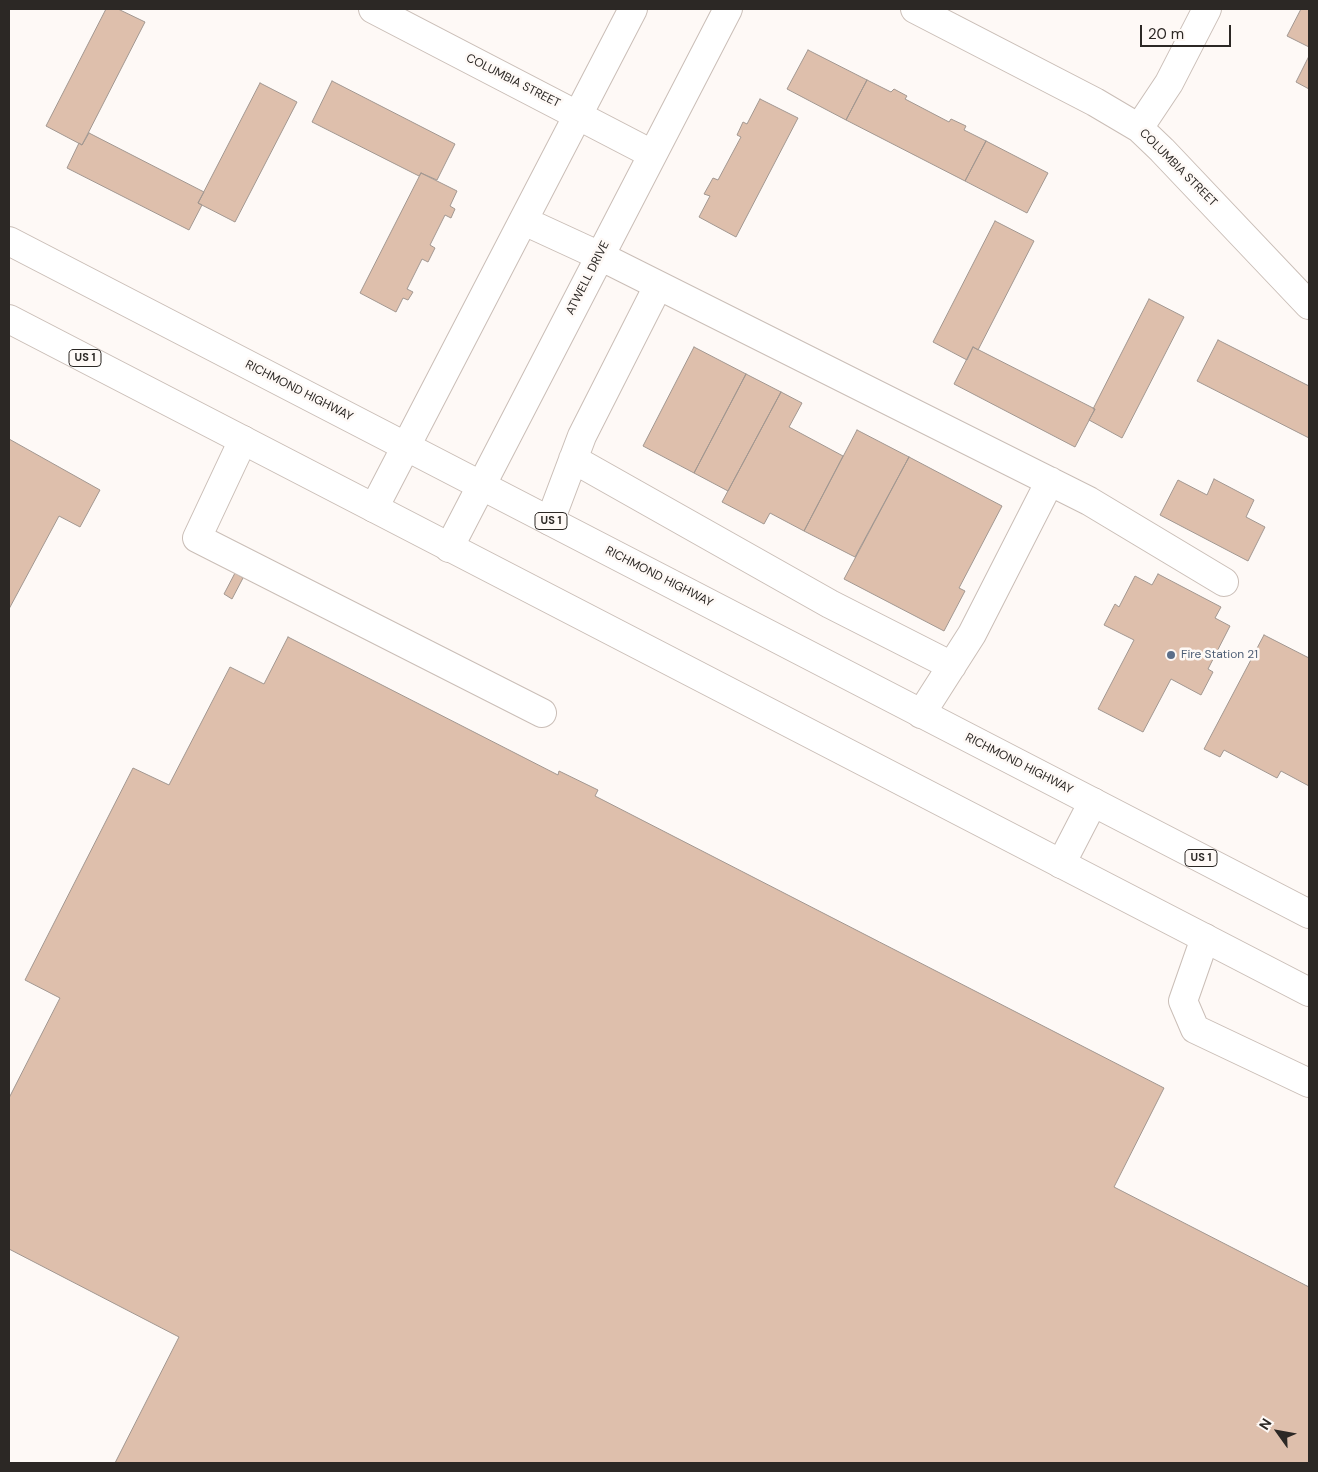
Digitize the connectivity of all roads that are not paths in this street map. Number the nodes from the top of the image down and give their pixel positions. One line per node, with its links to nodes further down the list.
1 (372, 9): 6 (main road, COLUMBIA STREET)
2 (633, 9): 6 (main road)
3 (728, 9): 8 (main road, ATWELL DRIVE)
4 (915, 9): 7 (main road, COLUMBIA STREET)
5 (1207, 9): 7 (main road)
6 (578, 115): 8 (main road, COLUMBIA STREET); 9 (main road)
7 (1139, 128): 13 (main road, COLUMBIA STREET)
8 (652, 154): 11 (main road, ATWELL DRIVE)
9 (524, 221): 11 (main road); 16 (main road)
10 (9, 241): 16 (main road, RICHMOND HIGHWAY / US 1)
11 (600, 256): 12 (main road); 19 (main road, ATWELL DRIVE)
12 (658, 286): 17 (main road); 18 (main road)
13 (1309, 304)
14 (9, 319): 15 (main road, US 1)
15 (243, 440): 20 (main road, US 1); 25 (main road)
16 (407, 447): 19 (main road, RICHMOND HIGHWAY / US 1); 20 (main road)
17 (573, 459): 21 (main road); 24 (main road)
18 (1050, 481): 23 (main road); 24 (main road)
19 (481, 486): 21 (main road, RICHMOND HIGHWAY / US 1); 22 (main road, ATWELL DRIVE)
20 (374, 508): 22 (main road, US 1)
21 (550, 521): 26 (main road, RICHMOND HIGHWAY / US 1)
22 (449, 548): 28 (main road, US 1)
23 (1224, 582)
24 (952, 666): 26 (main road)
25 (542, 713)
26 (921, 714): 27 (main road, RICHMOND HIGHWAY / US 1)
27 (1093, 802): 28 (main road); 29 (main road, RICHMOND HIGHWAY / US 1)
28 (1061, 864): 30 (main road, US 1)
29 (1309, 914)
30 (1205, 938): 31 (main road, US 1); 32 (main road)
31 (1309, 992)
32 (1309, 1084)

